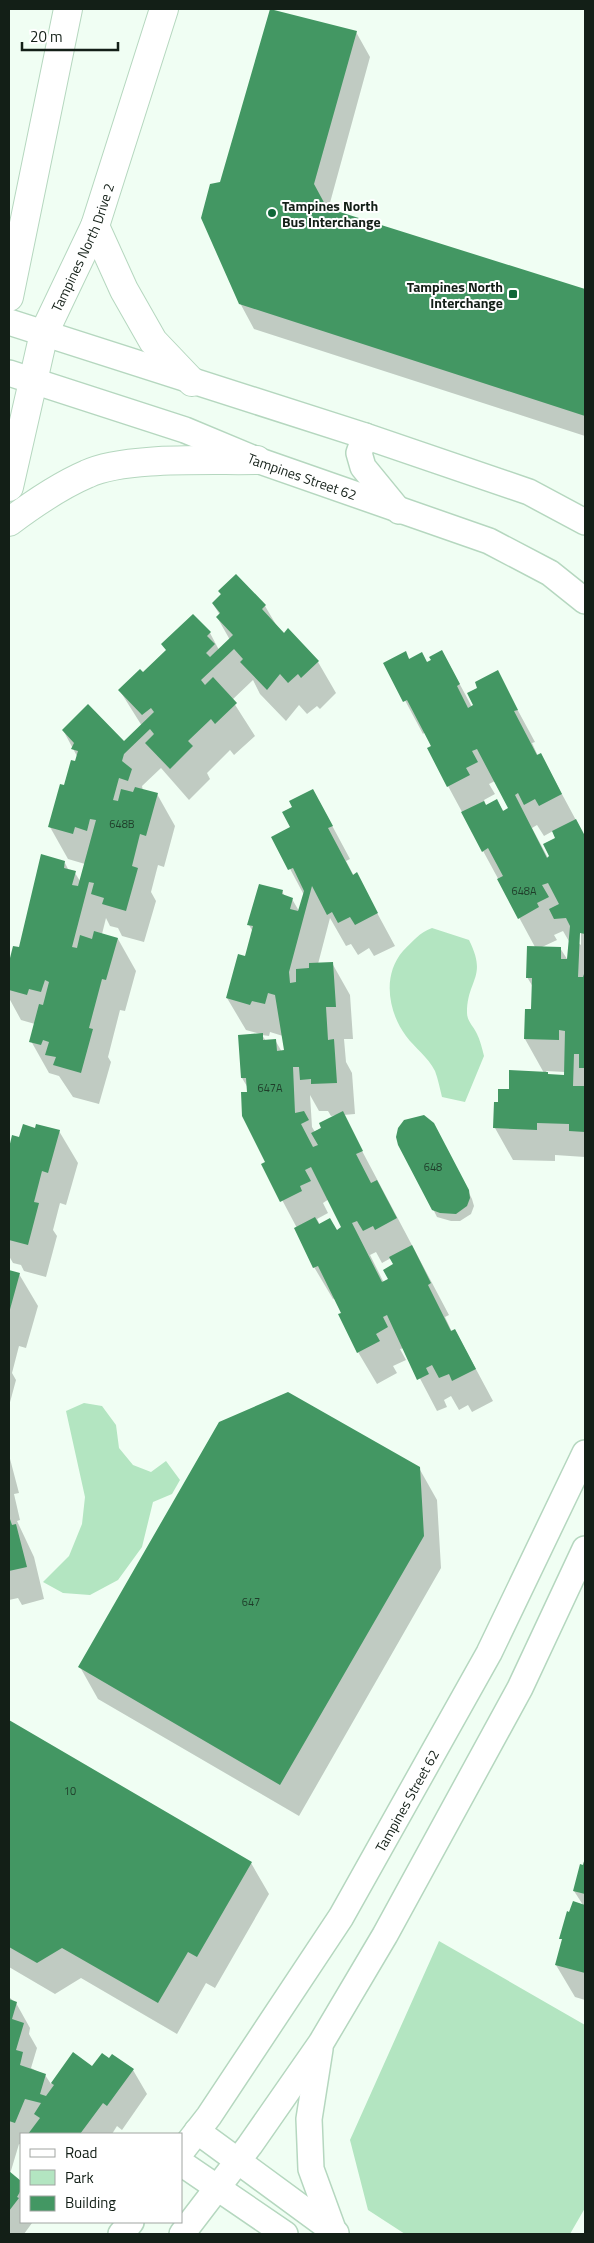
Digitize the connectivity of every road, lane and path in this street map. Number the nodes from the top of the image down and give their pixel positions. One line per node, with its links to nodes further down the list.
1 (68, 9): 4 (street)
2 (164, 9): 3 (street, Tampines North Drive 2)
3 (95, 226): 6 (street, Tampines North Drive 2); 8 (street)
4 (9, 297)
5 (9, 322): 6 (street)
6 (44, 333): 7 (street, Tampines North Drive 2); 8 (street)
7 (22, 376): 10 (street, Tampines Street 62); 11 (street, Tampines North Drive 2)
8 (192, 382): 9 (street)
9 (365, 436): 12 (street); 14 (street)
10 (257, 460): 12 (street, Tampines Street 62); 13 (street)
11 (9, 487)
12 (399, 511): 15 (street, Tampines Street 62)
13 (9, 522)
14 (585, 522)
15 (585, 601)
16 (585, 1453): 19 (street, Tampines Street 62)
17 (585, 1549): 18 (street)
18 (321, 2043): 21 (street); 25 (street)
19 (197, 2131): 20 (street, Tampines Street 62); 21 (street)
20 (182, 2151)
21 (238, 2161): 23 (street); 25 (street)
22 (182, 2164): 23 (street)
23 (217, 2188): 27 (street); 28 (street)
24 (129, 2223): 26 (street)
25 (336, 2233)
26 (121, 2234)
27 (182, 2234)
28 (285, 2234)

